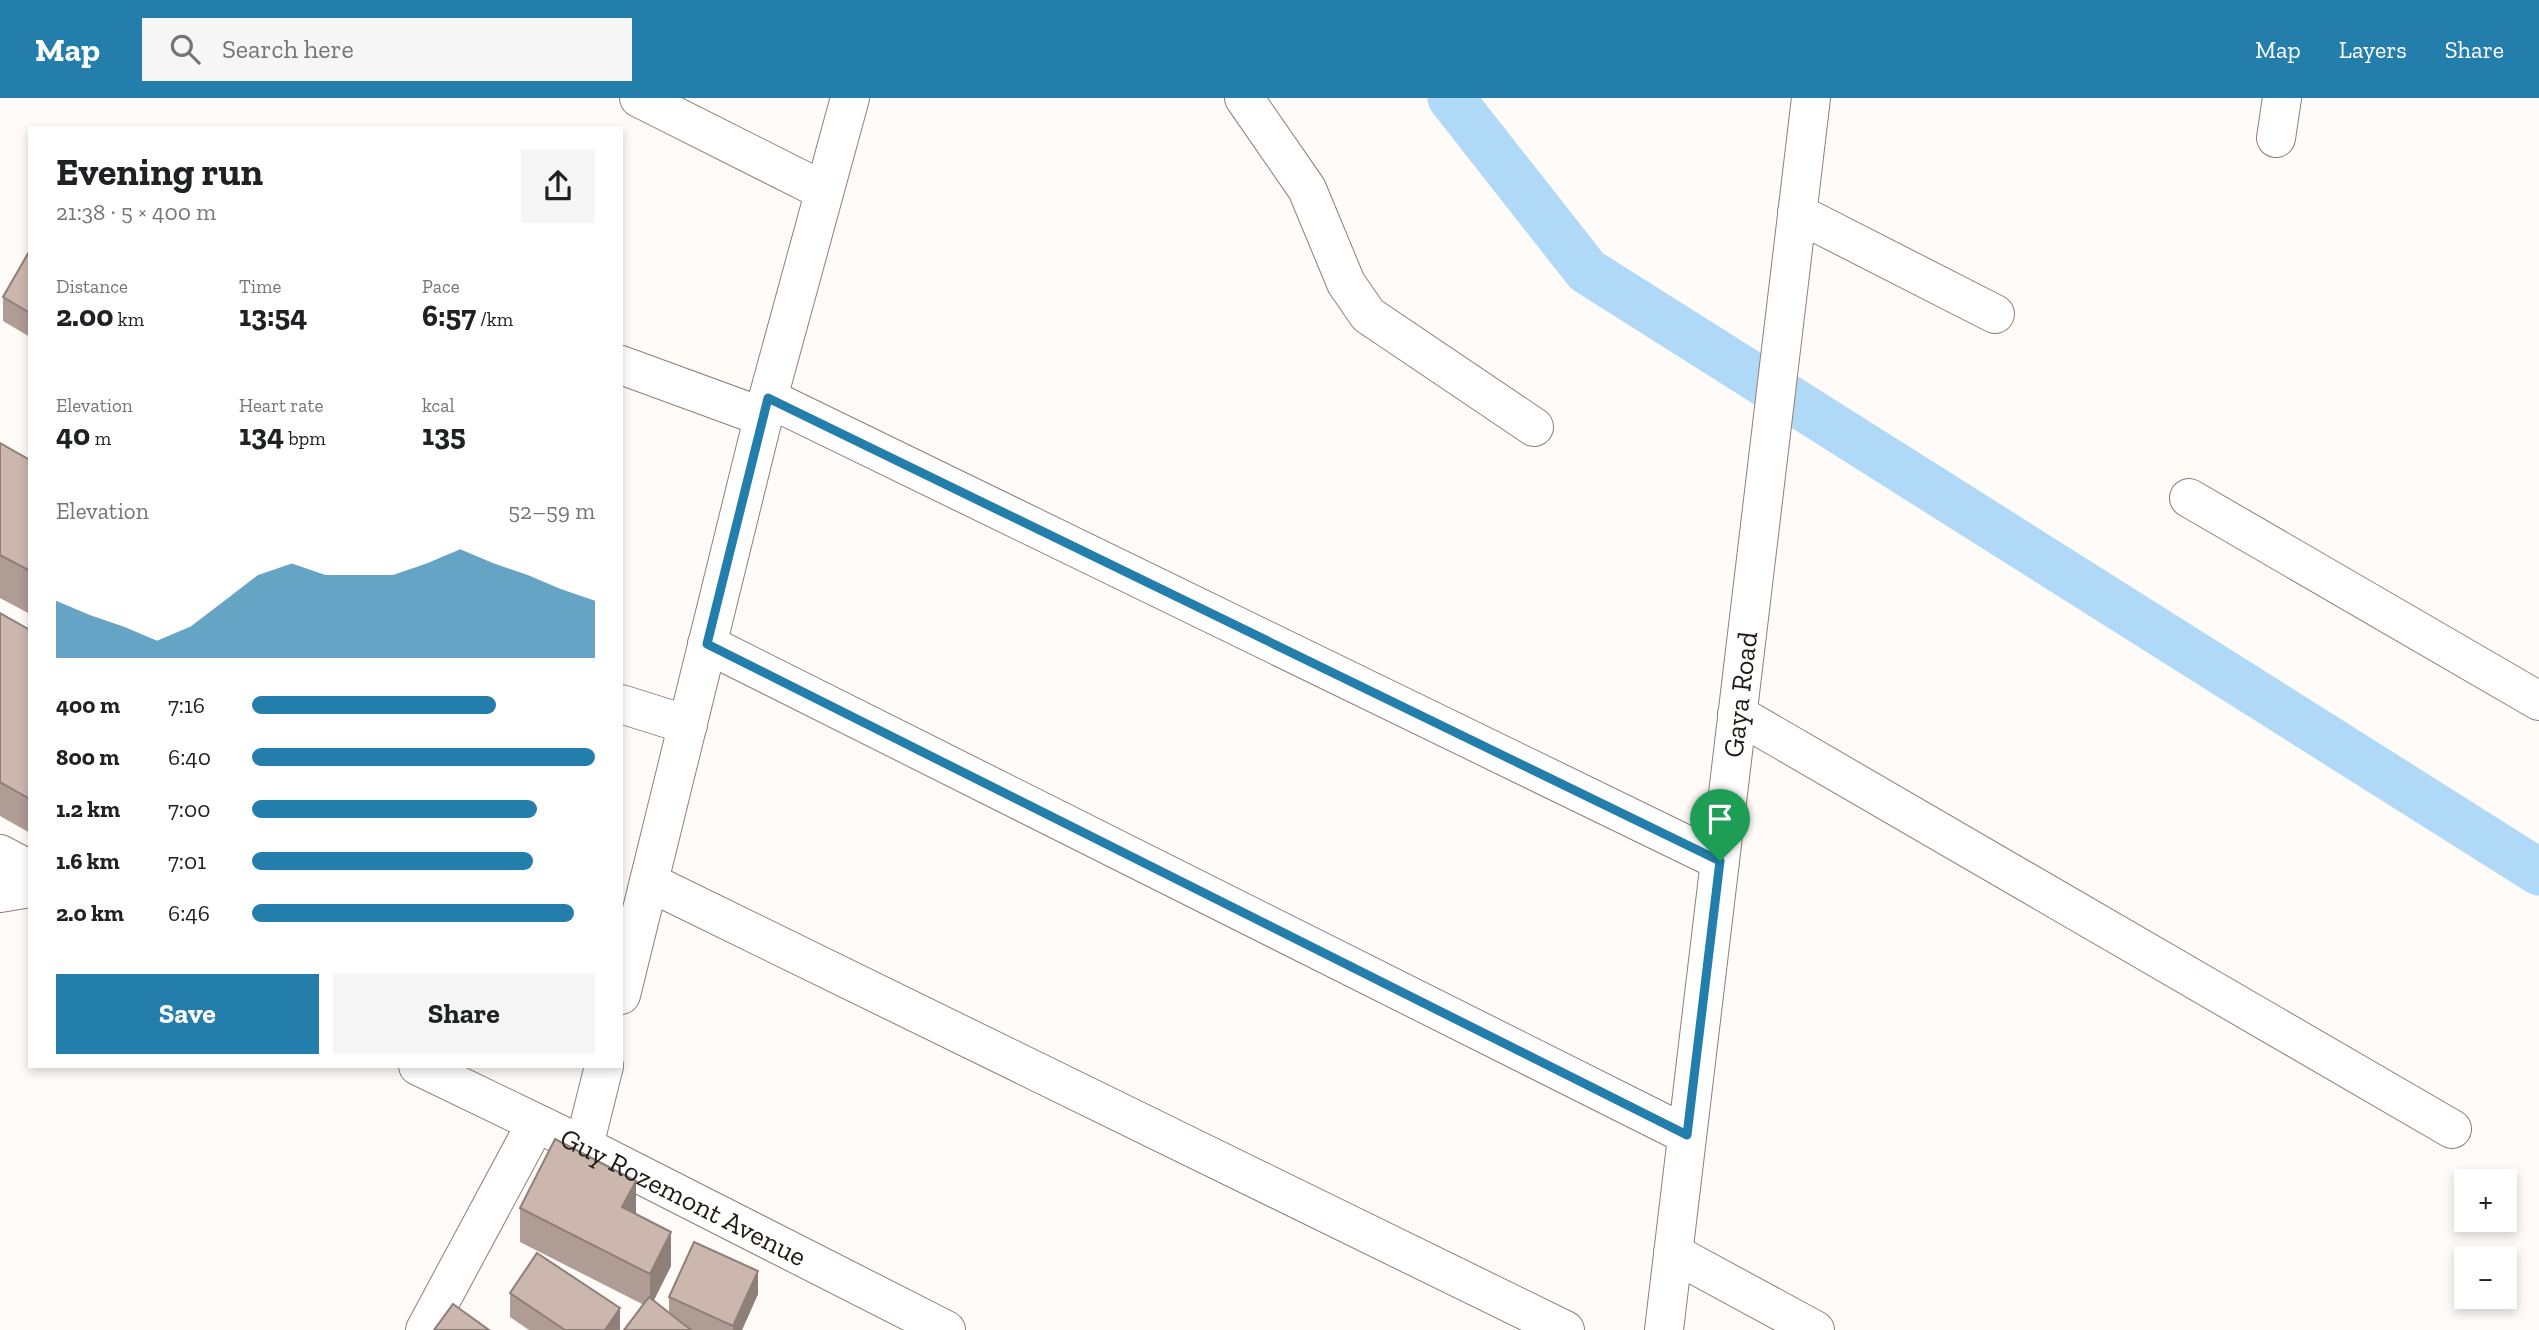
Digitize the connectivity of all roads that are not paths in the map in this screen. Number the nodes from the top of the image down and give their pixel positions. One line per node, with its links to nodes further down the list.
1 (639, 98): 7 (street)
2 (850, 98): 7 (street)
3 (1244, 98): 12 (street)
4 (1811, 98): 8 (street, Gaya Road)
5 (2282, 98): 6 (street)
6 (2276, 138)
7 (824, 191): 11 (street)
8 (1797, 213): 9 (street); 17 (street, Gaya Road)
9 (1995, 314)
10 (623, 366): 11 (street)
11 (766, 408): 14 (street); 20 (street)
12 (1534, 427)
13 (2189, 498): 15 (street)
14 (707, 644): 18 (street); 30 (street)
15 (2539, 701)
16 (623, 705): 18 (street)
17 (1737, 714): 20 (street, Gaya Road); 29 (street)
18 (688, 725): 22 (street)
19 (0, 854): 21 (street)
20 (1720, 861): 30 (street, Gaya Road)
21 (28, 869)
22 (649, 882): 25 (street); 35 (street)
23 (28, 888): 24 (street)
24 (0, 893)
25 (623, 987)
26 (422, 1068): 28 (street, Guy Rozemont Avenue)
27 (604, 1068): 31 (street)
28 (535, 1125): 31 (street, Guy Rozemont Avenue); 33 (street)
29 (2452, 1129)
30 (1687, 1135): 32 (street, Gaya Road)
31 (584, 1146): 34 (street, Guy Rozemont Avenue)
32 (1673, 1253): 36 (street, Gaya Road); 37 (street)
33 (425, 1330)
34 (946, 1330)
35 (1565, 1330)
36 (1664, 1330)
37 (1815, 1330)

